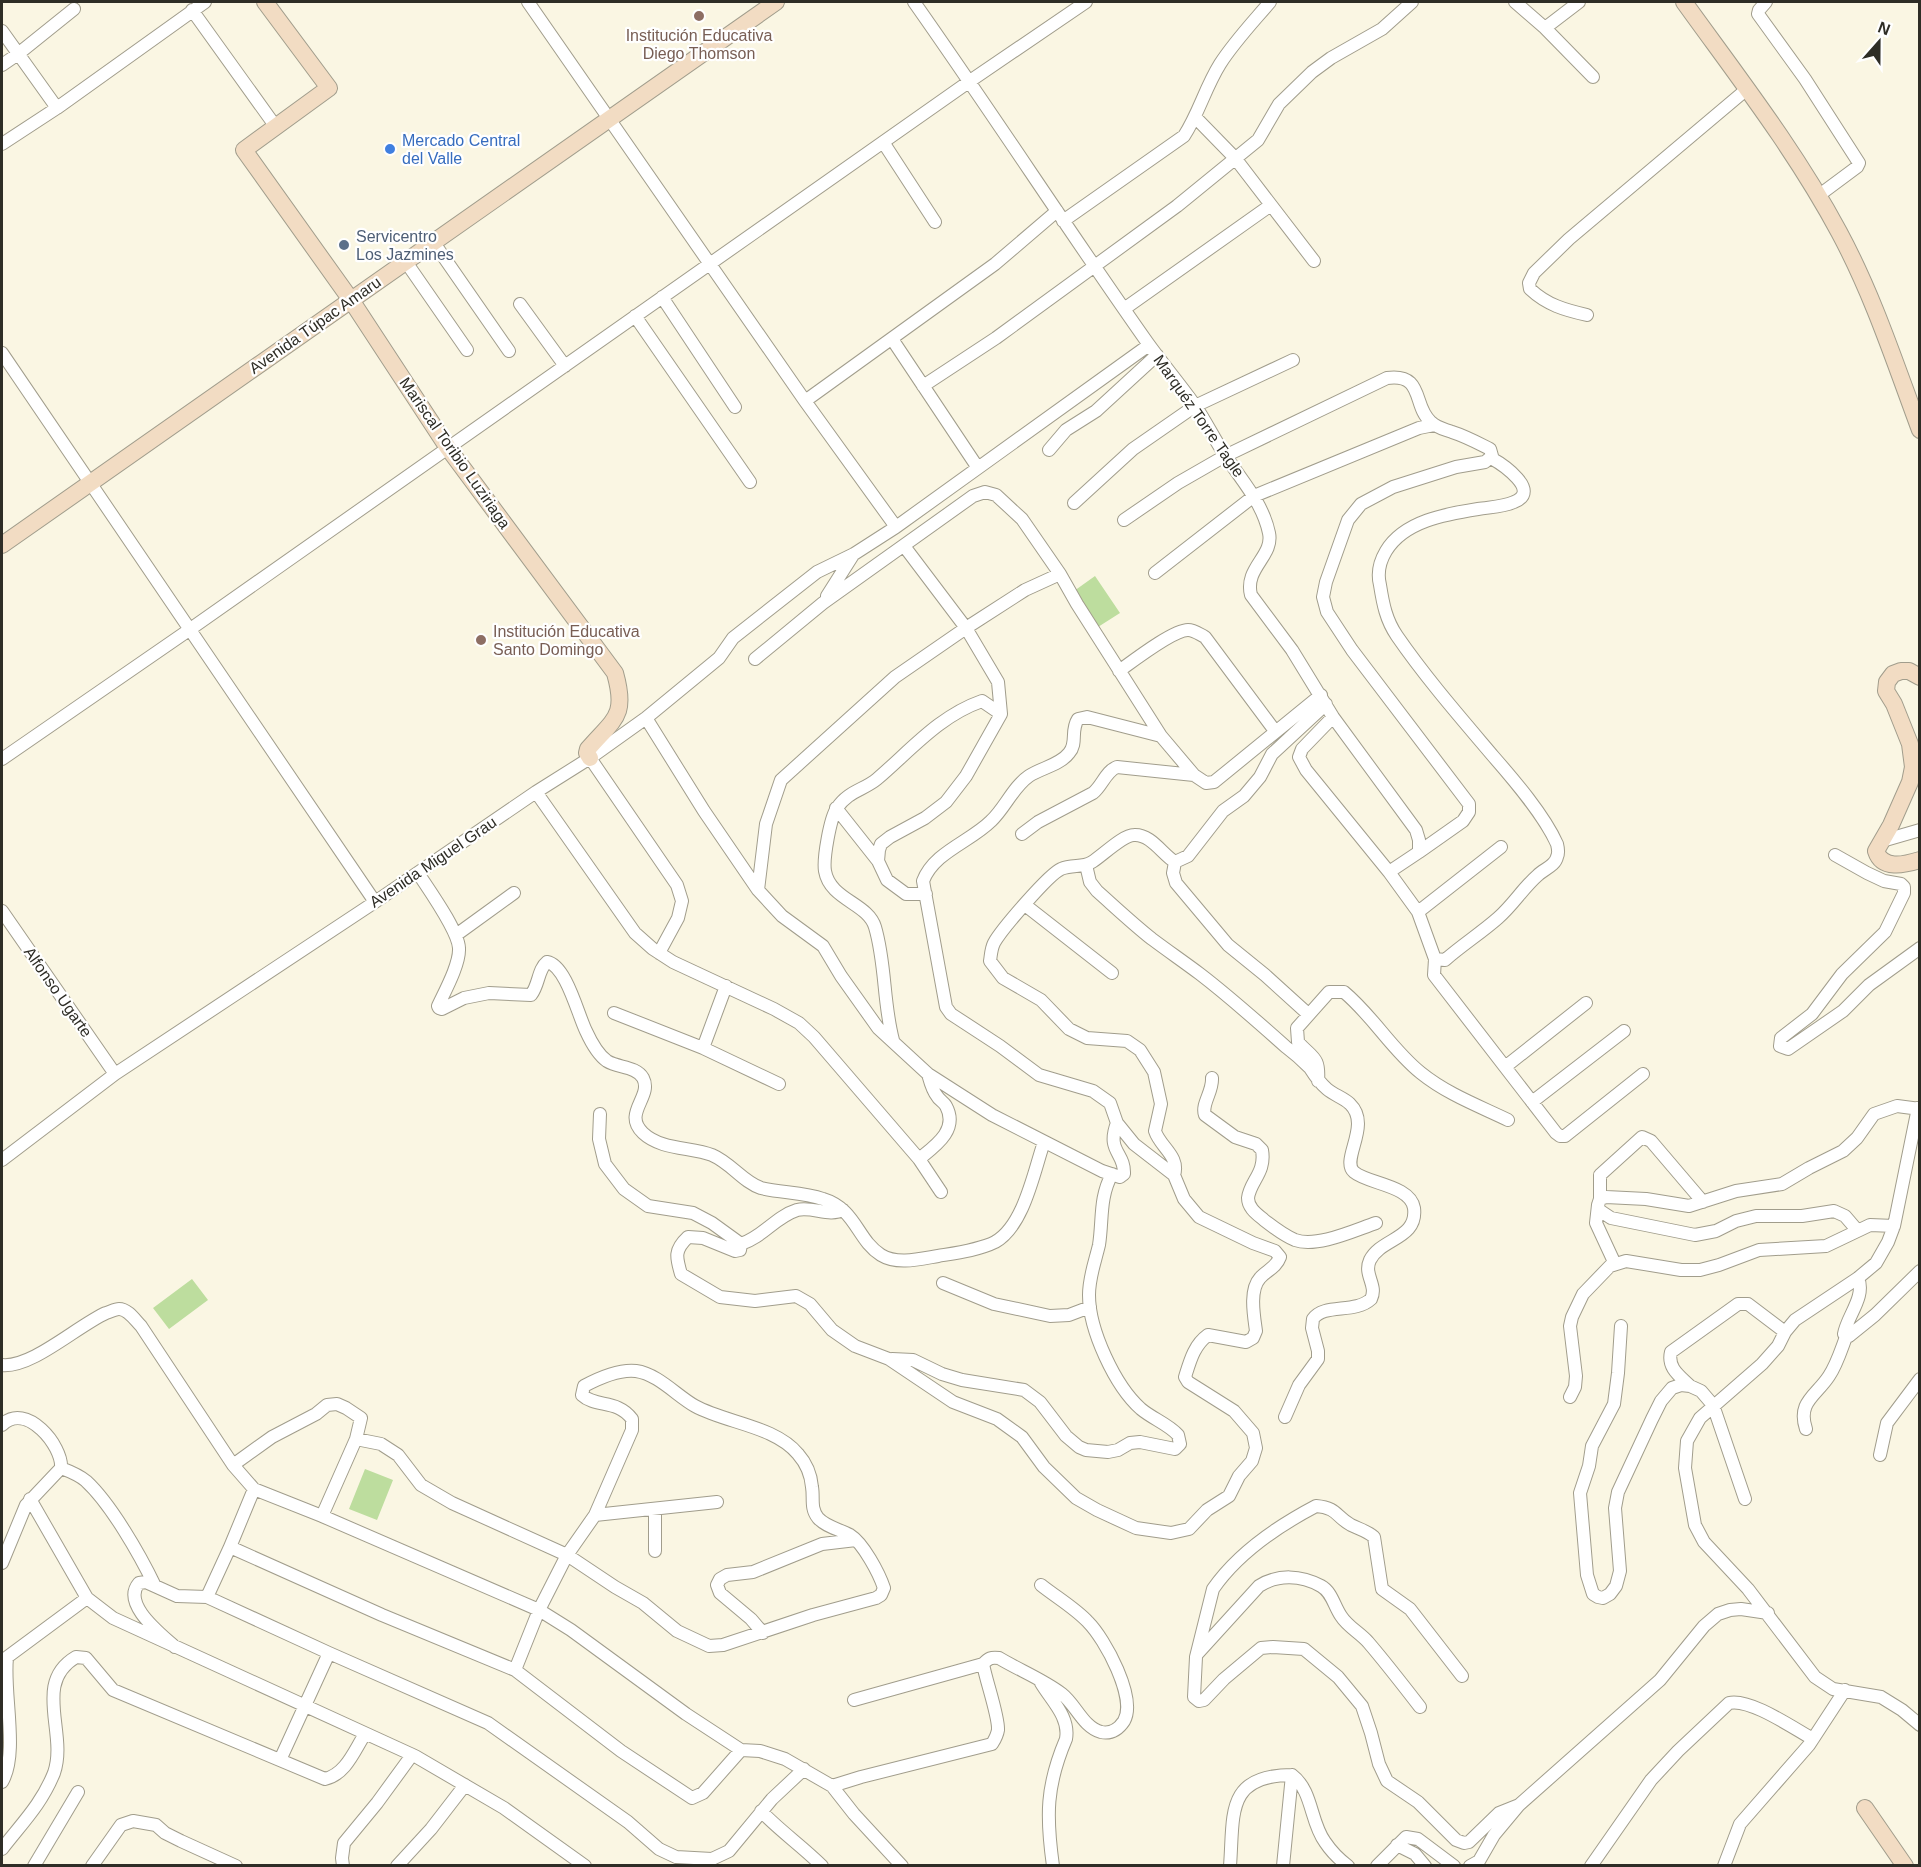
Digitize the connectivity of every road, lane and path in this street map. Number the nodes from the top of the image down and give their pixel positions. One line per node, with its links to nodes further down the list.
1 (205, 2): 14 (street)
2 (266, 2): 25 (street)
3 (528, 2): 24 (street)
4 (776, 2): 24 (street, Avenida Túpac Amaru)
5 (914, 2): 20 (street, Marquéz Torre Tagle)
6 (1086, 2): 20 (street)
7 (1270, 2): 23 (street)
8 (1412, 2): 28 (street)
9 (1515, 2): 15 (street)
10 (1579, 2): 15 (street)
11 (1684, 2): 21 (street)
12 (1766, 2): 29 (street)
13 (74, 9): 17 (street)
14 (192, 10): 22 (street); 25 (street)
15 (1545, 27): 19 (street)
16 (2, 30): 17 (street)
17 (18, 54): 18 (street); 22 (street)
18 (2, 65)
19 (1593, 77)
20 (970, 81): 26 (street); 31 (street, Marquéz Torre Tagle)
21 (1747, 89): 29 (street); 42 (street)
22 (57, 108): 27 (street)
23 (1196, 118): 28 (street); 31 (street)
24 (610, 119): 33 (street, Avenida Túpac Amaru); 36 (street)
25 (276, 127): 39 (street, Mariscal Toribio Luziriaga)
26 (883, 141): 32 (street); 36 (street)
27 (2, 144)
28 (1235, 158): 30 (street); 37 (street)
29 (1818, 196): 56 (street)
30 (1271, 205): 34 (street); 41 (street)
31 (1060, 216): 37 (street, Marquéz Torre Tagle); 44 (street)
32 (935, 222)
33 (434, 243): 35 (street, Avenida Túpac Amaru); 47 (street)
34 (1314, 261)
35 (406, 262): 39 (street, Avenida Túpac Amaru); 45 (street)
36 (711, 263): 38 (street); 52 (street)
37 (1094, 266): 41 (street, Marquéz Torre Tagle); 51 (street)
38 (662, 297): 43 (street); 54 (street)
39 (351, 300): 57 (street, Mariscal Toribio Luziriaga); 63 (street, Avenida Túpac Amaru)
40 (520, 304): 50 (street)
41 (1124, 309): 46 (street, Marquéz Torre Tagle)
42 (1587, 315)
43 (635, 316): 50 (street); 62 (street)
44 (892, 339): 51 (street); 52 (street)
45 (467, 350)
46 (1153, 350): 53 (street, Marquéz Torre Tagle); 58 (street); 61 (street, Avenida Miguel Grau)
47 (509, 351)
48 (2, 353): 63 (street)
49 (1293, 360): 53 (street)
50 (565, 366): 57 (street)
51 (923, 386): 61 (street)
52 (805, 401): 67 (street)
53 (1195, 405): 59 (street, Marquéz Torre Tagle); 65 (street)
54 (735, 408)
55 (1434, 425): 59 (street); 60 (street); 64 (street)
56 (1920, 430)
57 (448, 448): 75 (street); 85 (street, Mariscal Toribio Luziriaga)
58 (1049, 450)
59 (1225, 456): 64 (street, Marquéz Torre Tagle); 66 (street)
60 (1491, 458): 93 (street); 112 (street)
61 (978, 468): 67 (street, Avenida Miguel Grau)
62 (750, 482)
63 (89, 484): 68 (street, Avenida Túpac Amaru); 75 (street)
64 (1254, 496): 71 (street); 79 (street, Marquéz Torre Tagle)
65 (1074, 504)
66 (1124, 520)
67 (896, 527): 70 (street, Avenida Miguel Grau)
68 (2, 545)
69 (903, 546): 72 (street); 73 (street); 74 (street)
70 (854, 554): 73 (street); 82 (street, Avenida Miguel Grau)
71 (1155, 573)
72 (1059, 574): 74 (street); 77 (street)
73 (823, 603): 76 (street)
74 (966, 628): 80 (street); 102 (street)
75 (189, 630): 86 (street); 105 (street)
76 (755, 659)
77 (1119, 671): 83 (street); 84 (street)
78 (1920, 677): 92 (street)
79 (1323, 699): 81 (street, Marquéz Torre Tagle); 83 (street); 98 (street)
80 (1000, 714): 89 (street); 97 (street)
81 (1333, 717): 93 (street, Marquéz Torre Tagle); 100 (street)
82 (646, 718): 85 (street, Avenida Miguel Grau); 102 (street)
83 (1275, 731): 87 (street)
84 (1161, 736): 87 (street); 104 (street)
85 (590, 758): 88 (street, Avenida Miguel Grau); 111 (street)
86 (2, 759)
87 (1194, 775): 91 (street)
88 (537, 792): 101 (street, Avenida Miguel Grau); 111 (street)
89 (836, 808): 97 (street); 119 (street)
90 (1920, 830): 92 (street)
91 (1022, 834)
92 (1882, 841): 96 (street)
93 (1419, 846): 100 (street)
94 (1501, 847): 108 (street)
95 (1834, 855): 110 (street)
96 (1920, 860)
97 (878, 861): 104 (street)
98 (1175, 862): 99 (street); 117 (street)
99 (1086, 865): 106 (street); 126 (street)
100 (1389, 872): 108 (street)
101 (418, 873): 105 (street, Avenida Miguel Grau); 109 (street)
102 (758, 890): 119 (street)
103 (514, 893): 109 (street)
104 (926, 894): 132 (street)
105 (375, 902): 122 (street, Avenida Miguel Grau)
106 (1024, 905): 113 (street); 137 (street)
107 (2, 910): 122 (street, Alfonso Ugarte)
108 (1418, 912): 112 (street)
109 (456, 935): 141 (street)
110 (1920, 948)
111 (659, 953): 114 (street)
112 (1435, 959): 121 (street)
113 (1112, 973)
114 (726, 986): 120 (street); 134 (street)
115 (1586, 1003): 121 (street)
116 (614, 1013): 120 (street)
117 (1308, 1014): 126 (street); 131 (street)
118 (1624, 1031): 128 (street)
119 (893, 1041): 123 (street)
120 (703, 1048): 127 (street)
121 (1505, 1067): 128 (street)
122 (115, 1074): 135 (street, Avenida Miguel Grau)
123 (928, 1074): 133 (street); 134 (street)
124 (1643, 1074): 128 (street)
125 (1212, 1078): 145 (street)
126 (1318, 1081): 162 (street)
127 (779, 1083)
128 (1532, 1102)
129 (1919, 1108): 140 (street); 143 (street)
130 (600, 1114): 146 (street)
131 (1508, 1120)
132 (1117, 1123): 136 (street); 137 (street)
133 (1044, 1142): 136 (street); 141 (street)
134 (919, 1159): 138 (street)
135 (2, 1160)
136 (1112, 1174): 152 (street)
137 (1174, 1175): 147 (street)
138 (941, 1192)
139 (1599, 1202): 140 (street); 140 (street); 144 (street); 148 (street)
140 (1703, 1202)
141 (843, 1210): 146 (street)
142 (1376, 1223): 145 (street)
143 (1894, 1226): 144 (street); 150 (street)
144 (1857, 1230): 148 (street)
145 (1296, 1240): 147 (street)
146 (741, 1244): 156 (street)
147 (1280, 1257): 156 (street)
148 (1615, 1264): 160 (street)
149 (1920, 1270): 155 (street)
150 (1858, 1278): 154 (street); 155 (street)
151 (943, 1283): 152 (street)
152 (1090, 1308): 156 (street)
153 (1621, 1326): 159 (street)
154 (1785, 1332): 159 (street); 161 (street)
155 (1846, 1336): 164 (street)
156 (889, 1359)
157 (2, 1365): 167 (street)
158 (1920, 1378): 166 (street)
159 (1690, 1386): 161 (street)
160 (1570, 1397)
161 (1713, 1405): 171 (street); 186 (street)
162 (1285, 1417)
163 (2, 1425): 168 (street)
164 (1806, 1429)
165 (356, 1438): 167 (street); 175 (street); 179 (street)
166 (1880, 1455)
167 (233, 1465): 169 (street)
168 (61, 1468): 170 (street); 182 (street)
169 (254, 1490): 175 (street); 177 (street)
170 (30, 1498): 180 (street); 184 (street)
171 (1744, 1499)
172 (717, 1502): 173 (street)
173 (655, 1509): 174 (street); 178 (street)
174 (595, 1515): 176 (street); 179 (street)
175 (322, 1516): 185 (street)
176 (856, 1540): 187 (street); 187 (street)
177 (230, 1547): 183 (street); 193 (street)
178 (655, 1551)
179 (567, 1555): 185 (street); 187 (street)
180 (2, 1563)
181 (1041, 1585): 195 (street)
182 (155, 1586): 183 (street); 188 (street)
183 (207, 1597): 189 (street)
184 (87, 1598): 188 (street); 191 (street)
185 (539, 1610): 193 (street); 203 (street)
186 (1768, 1613): 196 (street); 212 (street)
187 (762, 1633)
188 (175, 1647): 198 (street)
189 (329, 1653): 198 (street); 214 (street)
190 (1196, 1657): 194 (street); 199 (street); 212 (street)
191 (4, 1660): 208 (street)
192 (983, 1664): 195 (street); 197 (street); 210 (street)
193 (515, 1671): 203 (street)
194 (1462, 1676)
195 (1040, 1681): 226 (street)
196 (1845, 1690): 200 (street); 202 (street)
197 (854, 1700)
198 (304, 1707): 201 (street); 205 (street)
199 (1420, 1707)
200 (1920, 1725)
201 (365, 1734): 204 (street); 205 (street)
202 (1813, 1739): 233 (street); 234 (street)
203 (741, 1750): 206 (street)
204 (412, 1755): 209 (street); 221 (street)
205 (280, 1760): 216 (street)
206 (804, 1769): 210 (street); 214 (street)
207 (1292, 1775): 217 (street); 227 (street); 228 (street)
208 (2, 1782)
209 (465, 1785): 222 (street); 223 (street)
210 (832, 1786): 225 (street)
211 (78, 1792): 218 (street)
212 (1519, 1805): 232 (street)
213 (1865, 1808): 235 (street)
214 (761, 1811): 224 (street)
215 (1397, 1845): 229 (street); 230 (street); 231 (street)
216 (2, 1849)
217 (1343, 1864)
218 (34, 1866)
219 (92, 1866): 220 (street)
220 (236, 1866)
221 (343, 1866)
222 (397, 1866)
223 (585, 1866)
224 (822, 1866)
225 (902, 1866)
226 (1053, 1866)
227 (1230, 1866)
228 (1283, 1866)
229 (1377, 1866)
230 (1425, 1866)
231 (1454, 1866)
232 (1470, 1866)
233 (1591, 1866)
234 (1724, 1866)
235 (1905, 1866)

